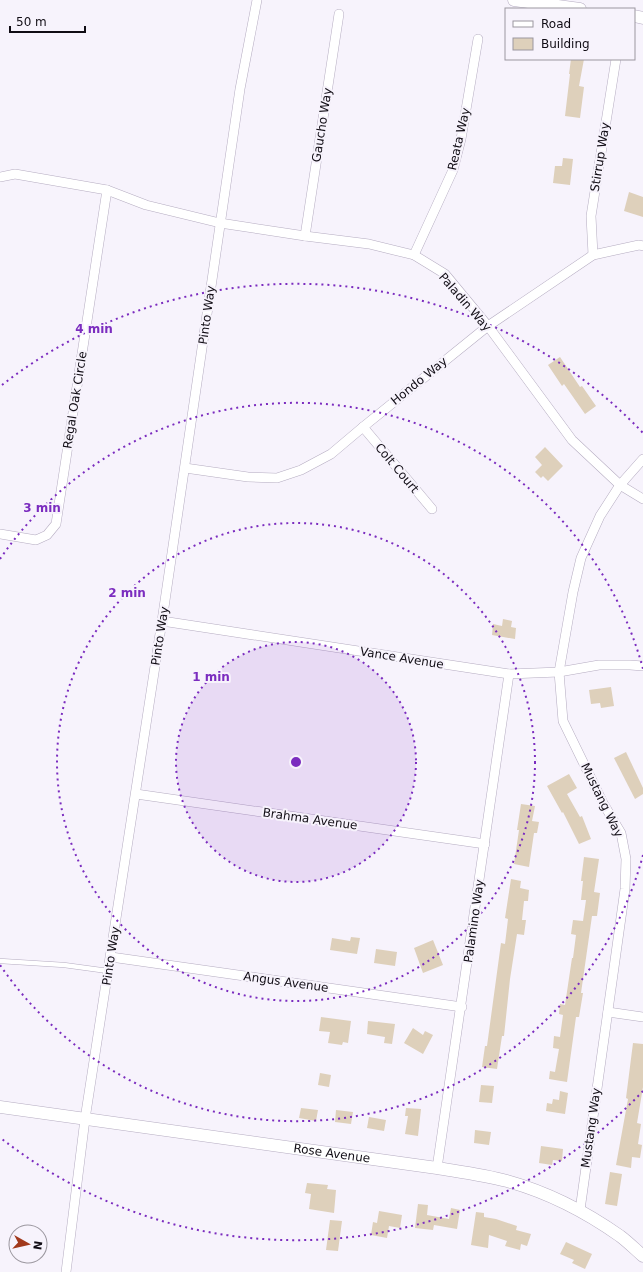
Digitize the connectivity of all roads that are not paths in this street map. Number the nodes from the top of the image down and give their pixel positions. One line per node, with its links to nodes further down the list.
1 (257, 0): 9 (street, Pinto Way)
2 (514, 0): 3 (street)
3 (573, 8)
4 (339, 14): 10 (street, Gaucho Way)
5 (478, 39): 12 (street, Reata Way)
6 (616, 60): 13 (street, Stirrup Way)
7 (0, 177): 8 (street)
8 (107, 190): 9 (street); 21 (street, Regal Oak Circle)
9 (220, 223): 10 (street, Paladin Way); 17 (street, Pinto Way)
10 (305, 236): 12 (street, Paladin Way)
11 (643, 246): 13 (street, Hondo Way)
12 (414, 255): 14 (street, Paladin Way)
13 (594, 255): 14 (street, Hondo Way)
14 (488, 326): 15 (street, Hondo Way); 18 (street, Paladin Way)
15 (362, 427): 17 (street, Hondo Way); 20 (street, Colt Court)
16 (643, 459): 18 (street, Mustang Way)
17 (185, 468): 22 (street, Pinto Way)
18 (620, 485): 19 (street, Paladin Way); 24 (street, Mustang Way)
19 (643, 499)
20 (432, 509)
21 (0, 534)
22 (162, 621): 25 (street, Vance Avenue); 26 (street, Pinto Way)
23 (643, 666): 24 (street, Vance Avenue)
24 (559, 672): 25 (street, Vance Avenue); 32 (street, Mustang Way)
25 (509, 674): 27 (street, Palamino Way)
26 (136, 794): 27 (street, Brahma Avenue); 28 (street, Pinto Way)
27 (485, 844): 31 (street, Palamino Way)
28 (110, 957): 30 (street, Pinto Way); 31 (street, Angus Avenue)
29 (0, 961): 30 (lane)
30 (108, 971): 35 (street, Pinto Way)
31 (462, 1007): 36 (street, Palamino Way)
32 (608, 1012): 33 (street); 37 (street, Mustang Way)
33 (643, 1017)
34 (0, 1107): 35 (street, Rose Avenue)
35 (85, 1118): 36 (street, Rose Avenue); 39 (street, Pinto Way)
36 (437, 1168): 37 (street, Rose Avenue)
37 (580, 1210): 38 (street, Rose Avenue)
38 (643, 1256)
39 (66, 1272)

